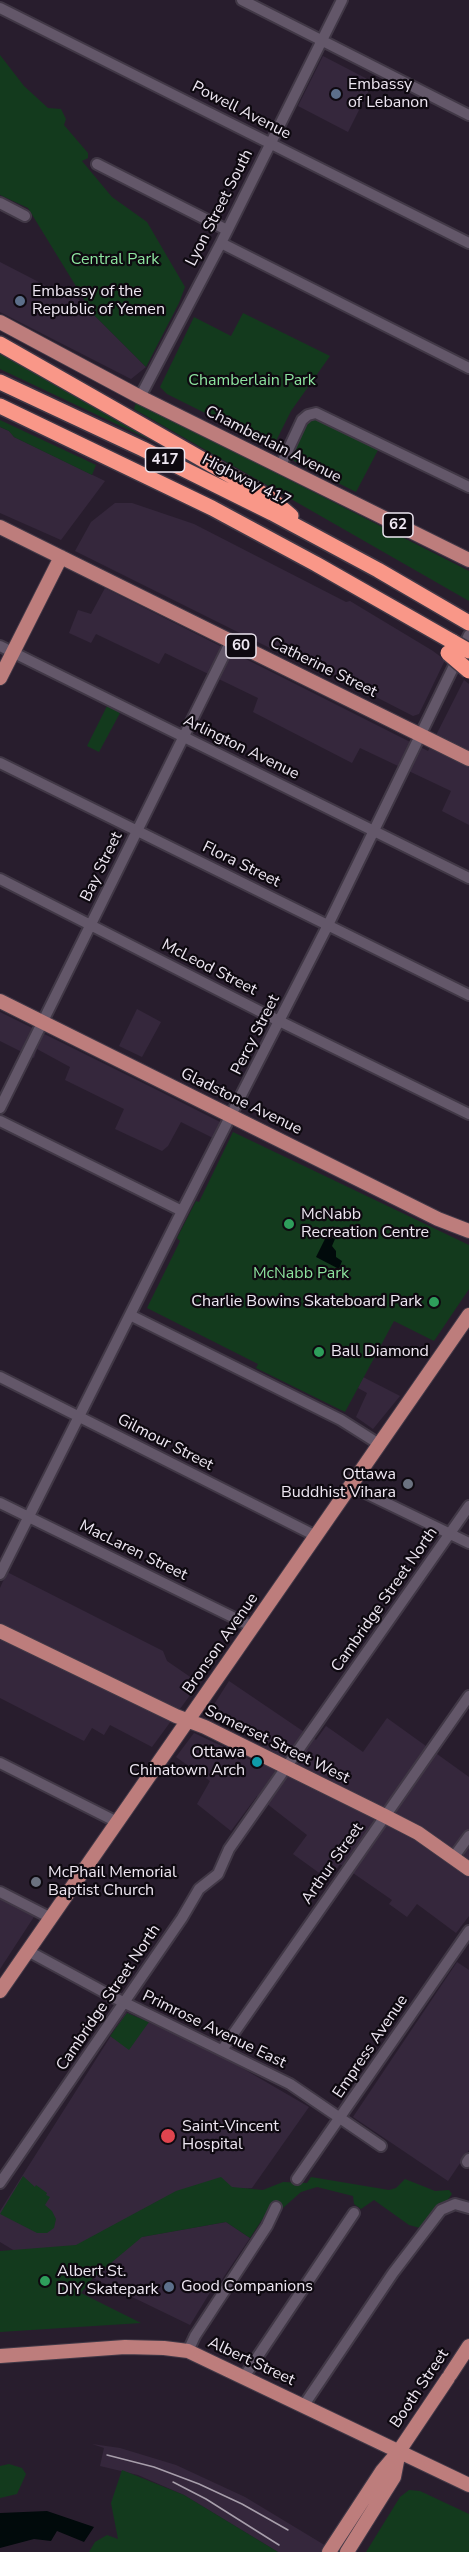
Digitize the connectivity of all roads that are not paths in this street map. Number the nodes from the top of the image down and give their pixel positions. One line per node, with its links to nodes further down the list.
1 (242, 0): 4 (street)
2 (342, 0): 4 (street, Lyon Street South)
3 (0, 8): 6 (street, Powell Avenue)
4 (322, 40): 5 (street); 6 (street, Lyon Street South)
5 (469, 115)
6 (270, 142): 10 (street, Lyon Street South); 12 (street, Powell Avenue)
7 (97, 164): 10 (street)
8 (0, 203): 9 (street)
9 (25, 216)
10 (227, 230): 11 (street, Lyon Street South)
11 (221, 243): 17 (street); 19 (street, Lyon Street South)
12 (469, 243)
13 (0, 322): 15 (main road, Chamberlain Avenue / 62)
14 (0, 328): 15 (main road)
15 (28, 339): 19 (main road, Chamberlain Avenue / 62)
16 (0, 344): 24 (highway)
17 (469, 368)
18 (0, 381): 24 (highway, Highway 417 / 417)
19 (140, 397): 21 (main road, Chamberlain Avenue / 62)
20 (0, 406): 30 (highway, 417)
21 (280, 467): 22 (street); 26 (main road, Chamberlain Avenue / 62)
22 (469, 487)
23 (0, 527): 25 (main road, Catherine Street / 60)
24 (327, 543): 27 (highway, Highway 417 / 417)
25 (61, 557): 28 (main road, Catherine Street / 60); 32 (main road)
26 (469, 560)
27 (467, 626): 36 (street, Percy Street)
28 (231, 641): 35 (street, Bay Street); 36 (main road, Catherine Street / 60)
29 (0, 646): 32 (street, Arlington Avenue)
30 (451, 648): 31 (highway, 417, bridge); 33 (highway, bridge)
31 (469, 651)
32 (13, 652): 34 (main road); 35 (street, Arlington Avenue)
33 (469, 671)
34 (0, 678)
35 (183, 736): 39 (street, Bay Street); 40 (street, Arlington Avenue)
36 (423, 737): 37 (main road, Catherine Street / 60); 40 (street, Percy Street)
37 (469, 759)
38 (0, 763): 39 (street, Flora Street)
39 (136, 831): 43 (street, Bay Street); 44 (street, Flora Street)
40 (374, 831): 41 (street, Arlington Avenue); 44 (street, Percy Street)
41 (469, 878)
42 (0, 879): 43 (street, McLeod Street)
43 (91, 925): 47 (street, Bay Street); 48 (street, McLeod Street)
44 (328, 925): 45 (street, Flora Street); 48 (street, Percy Street)
45 (469, 995)
46 (0, 1001): 47 (main road, Gladstone Avenue)
47 (41, 1021): 49 (street, Bay Street); 51 (main road, Gladstone Avenue)
48 (280, 1021): 50 (street, McLeod Street); 51 (street, Percy Street)
49 (0, 1108)
50 (469, 1114)
51 (232, 1115): 53 (street, Percy Street); 54 (main road, Gladstone Avenue)
52 (0, 1121): 53 (street)
53 (182, 1211): 55 (street, Percy Street)
54 (469, 1231)
55 (130, 1315): 58 (street, Percy Street); 59 (street)
56 (469, 1315): 59 (main road, Bronson Avenue)
57 (0, 1377): 58 (street, Gilmour Street)
58 (80, 1416): 63 (street, Percy Street); 65 (street, Gilmour Street)
59 (379, 1444): 60 (main road, Bronson Avenue)
60 (351, 1486): 64 (street); 65 (main road, Bronson Avenue)
61 (0, 1503): 63 (street, MacLaren Street)
62 (469, 1506): 64 (street, Cambridge Street North)
63 (29, 1517): 67 (street, Percy Street); 68 (street, MacLaren Street)
64 (449, 1534): 66 (street); 73 (street, Cambridge Street North)
65 (316, 1536): 68 (main road, Bronson Avenue)
66 (469, 1543)
67 (0, 1574)
68 (253, 1627): 71 (main road, Bronson Avenue)
69 (0, 1631): 71 (main road, Somerset Street West)
70 (469, 1696): 74 (street, Arthur Street)
71 (187, 1722): 73 (main road, Somerset Street West); 75 (main road, Bronson Avenue)
72 (0, 1763): 75 (street)
73 (286, 1768): 74 (main road, Somerset Street West); 84 (street, Cambridge Street North)
74 (385, 1816): 77 (main road, Somerset Street West); 85 (street, Arthur Street)
75 (117, 1822): 80 (main road, Bronson Avenue)
76 (469, 1836): 77 (street)
77 (453, 1858): 78 (main road, Somerset Street West)
78 (469, 1869)
79 (0, 1892): 80 (street)
80 (51, 1918): 82 (main road, Bronson Avenue)
81 (469, 1931): 86 (street, Empress Avenue)
82 (28, 1951): 83 (main road, Bronson Avenue); 84 (street, Primrose Avenue East)
83 (0, 1991)
84 (124, 2003): 85 (street, Primrose Avenue East); 89 (street, Cambridge Street North)
85 (222, 2050): 86 (street, Primrose Avenue East)
86 (340, 2118): 87 (street, Primrose Avenue East); 88 (street, Empress Avenue)
87 (381, 2146)
88 (297, 2179)
89 (0, 2183)
90 (276, 2207): 94 (street)
91 (469, 2208): 97 (street)
92 (354, 2213): 96 (street)
93 (469, 2346): 98 (main road, Booth Street)
94 (188, 2351): 95 (main road, Albert Street); 96 (main road, Albert Street)
95 (0, 2356)
96 (244, 2377): 97 (main road, Albert Street)
97 (304, 2405): 98 (main road, Albert Street)
98 (399, 2451): 99 (main road, Albert Street); 100 (main road, Booth Street); 101 (main road, Booth Street)
99 (469, 2485)
100 (329, 2552)
101 (347, 2552)

